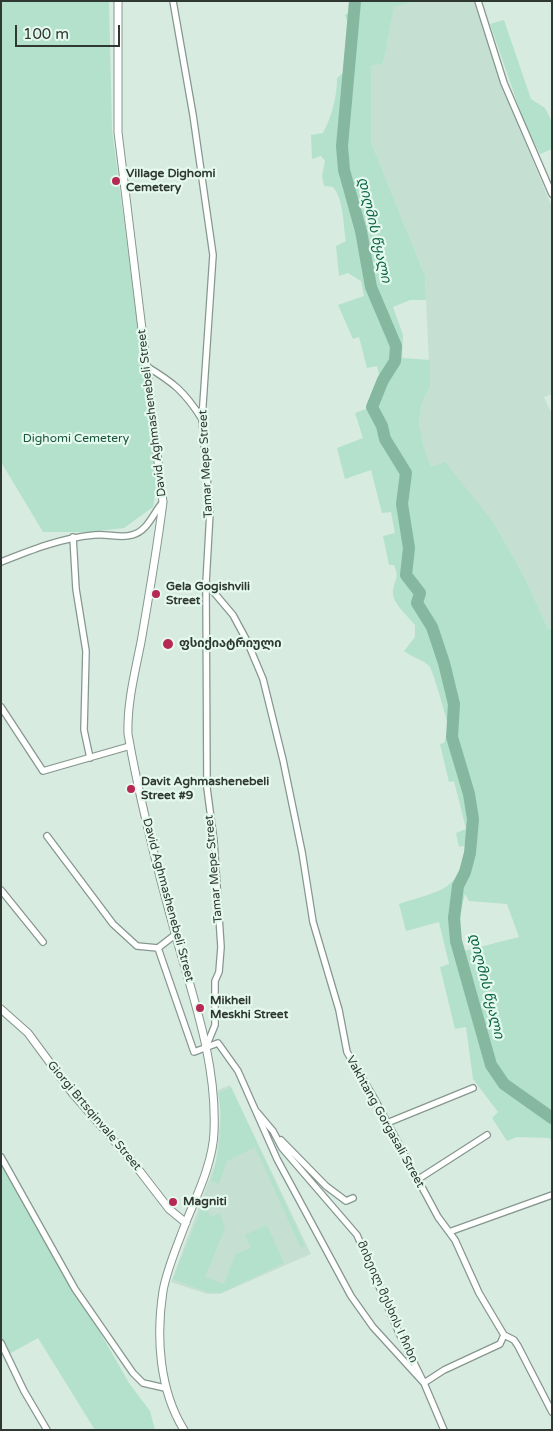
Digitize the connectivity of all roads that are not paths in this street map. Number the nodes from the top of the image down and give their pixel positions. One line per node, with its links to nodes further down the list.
1 (118, 1): 5 (street, David Aghmashenebeli Street)
2 (173, 1): 6 (street, Tamar Mepe Street)
3 (478, 1): 4 (street)
4 (552, 194)
5 (146, 366): 6 (street); 7 (street, David Aghmashenebeli Street)
6 (202, 419): 10 (street, Tamar Mepe Street)
7 (163, 502): 8 (street); 12 (street, David Aghmashenebeli Street)
8 (73, 537): 9 (street); 13 (street)
9 (1, 562)
10 (206, 583): 20 (street, Tamar Mepe Street); 23 (street, Vakhtang Gorgasali Street)
11 (1, 707): 13 (street)
12 (130, 746): 13 (street); 16 (street, David Aghmashenebeli Street)
13 (90, 758)
14 (47, 836): 18 (street)
15 (1, 890): 17 (street)
16 (176, 934): 18 (street); 20 (street, David Aghmashenebeli Street)
17 (43, 942)
18 (158, 948): 20 (street)
19 (1, 1009): 30 (street, Giorgi Brtsqinvale Street)
20 (206, 1047): 22 (street); 30 (street, David Aghmashenebeli Street)
21 (473, 1088): 23 (street)
22 (252, 1106): 24 (street, მიხეილ მესხის I ჩიხი); 34 (street)
23 (387, 1123): 27 (street, Vakhtang Gorgasali Street)
24 (273, 1131): 29 (street); 34 (street, მიხეილ მესხის I ჩიხი)
25 (487, 1135): 27 (street)
26 (1, 1157): 35 (street)
27 (417, 1180): 31 (street, Vakhtang Gorgasali Street)
28 (552, 1195): 31 (street)
29 (353, 1198)
30 (186, 1223): 35 (street, David Aghmashenebeli Street)
31 (449, 1232): 32 (street, Vakhtang Gorgasali Street)
32 (504, 1335): 34 (street); 36 (street, Vakhtang Gorgasali Street)
33 (1, 1343): 37 (street)
34 (424, 1383): 39 (street)
35 (165, 1388): 38 (street, David Aghmashenebeli Street)
36 (552, 1412)
37 (47, 1430)
38 (184, 1430)
39 (444, 1430)

